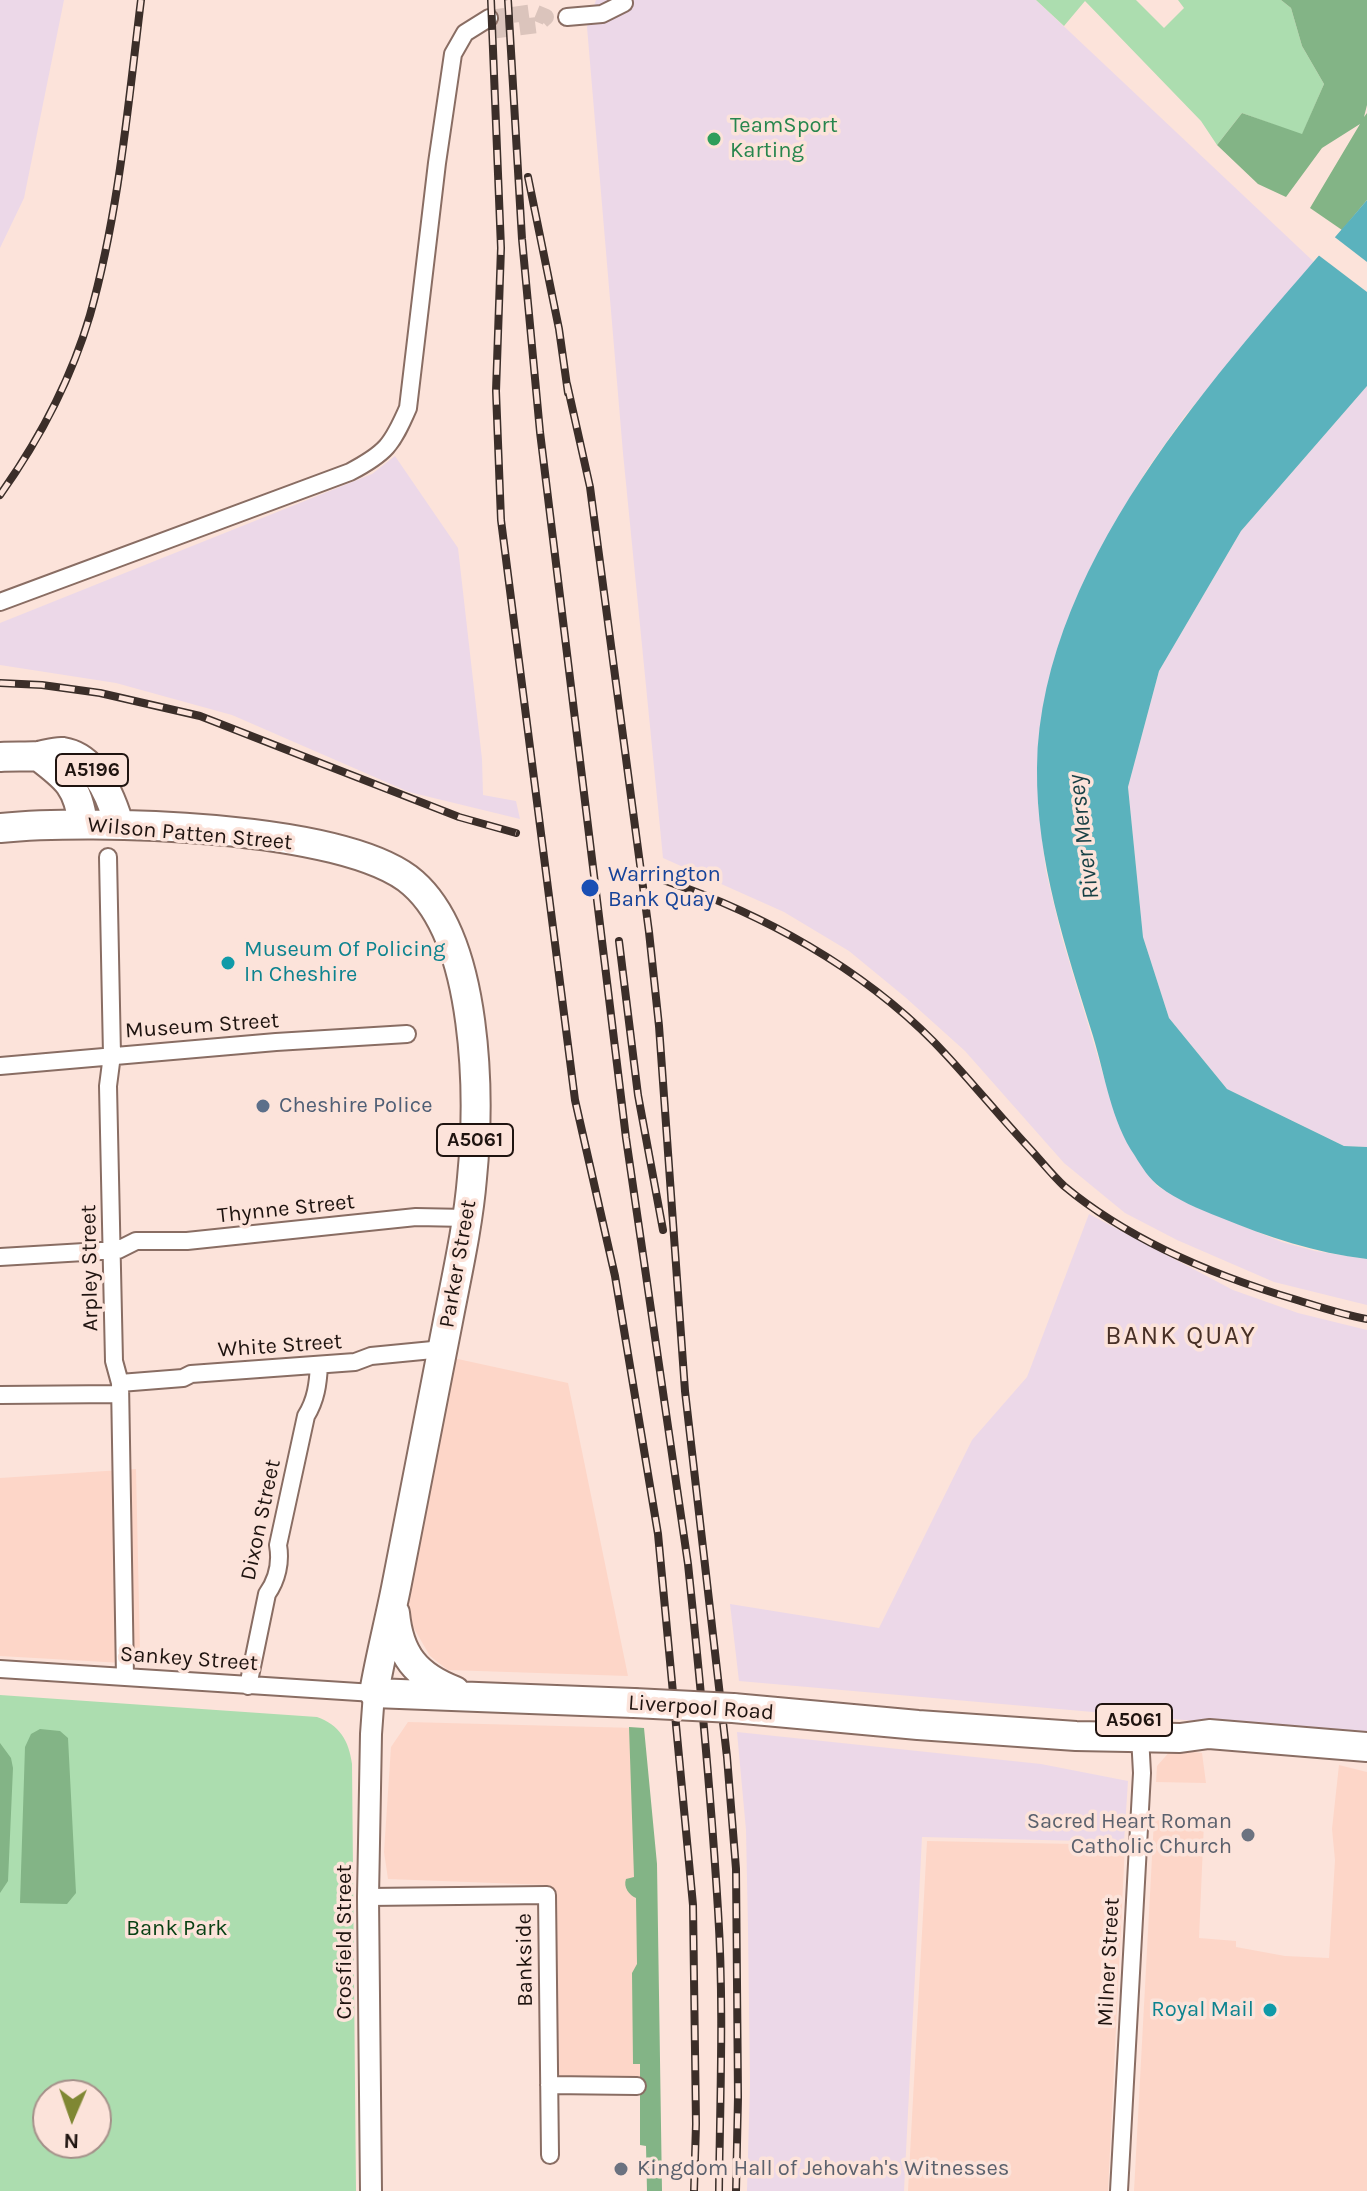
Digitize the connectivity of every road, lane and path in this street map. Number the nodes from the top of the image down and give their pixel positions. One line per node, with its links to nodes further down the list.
1 (624, 3): 2 (street)
2 (567, 17)
3 (485, 25): 4 (street)
4 (0, 602)
5 (38, 756): 6 (highway, A5196); 7 (highway, A5196); 8 (highway, A5196)
6 (0, 757)
7 (83, 824): 8 (highway, Wilson Patten Street / A5061); 9 (highway, Wilson Patten Street / A5061)
8 (119, 824): 11 (highway, Wilson Patten Street / A5061)
9 (0, 828)
10 (108, 857): 13 (street, Arpley Street)
11 (379, 862): 15 (highway, Parker Street / A5061)
12 (407, 1034): 13 (street, Museum Street)
13 (112, 1055): 14 (street, Museum Street); 16 (street, Arpley Street)
14 (0, 1066)
15 (467, 1218): 16 (street, Thynne Street); 18 (highway, Parker Street / A5061)
16 (112, 1250): 17 (street, Thynne Street); 20 (street, Arpley Street)
17 (0, 1257)
18 (443, 1349): 19 (street, White Street); 22 (highway, Parker Street / A5061)
19 (319, 1365): 20 (street, White Street); 25 (street, Dixon Street)
20 (120, 1388): 21 (street, White Street); 24 (street, Arpley Street)
21 (0, 1395)
22 (393, 1600): 26 (highway, Parker Street / A5061); 27 (highway)
23 (0, 1669): 24 (street, Sankey Street)
24 (125, 1677): 25 (street, Sankey Street)
25 (248, 1686): 26 (street, Sankey Street)
26 (374, 1693): 27 (highway, Liverpool Road / A5061); 32 (street, Crosfield Street)
27 (480, 1697): 28 (highway, Liverpool Road / A5061, bridge)
28 (1027, 1731): 29 (highway, Liverpool Road / A5061); 30 (highway, Liverpool Road / A5061)
29 (1209, 1734): 30 (highway, Liverpool Road / A5061); 31 (highway, Liverpool Road / A5061)
30 (1140, 1736): 37 (street, Milner Street)
31 (1367, 1747)
32 (368, 1897): 33 (street, Bankside); 36 (street, Crosfield Street)
33 (549, 2085): 34 (street); 35 (street, Bankside)
34 (637, 2086)
35 (550, 2155)
36 (371, 2191)
37 (1119, 2191)

